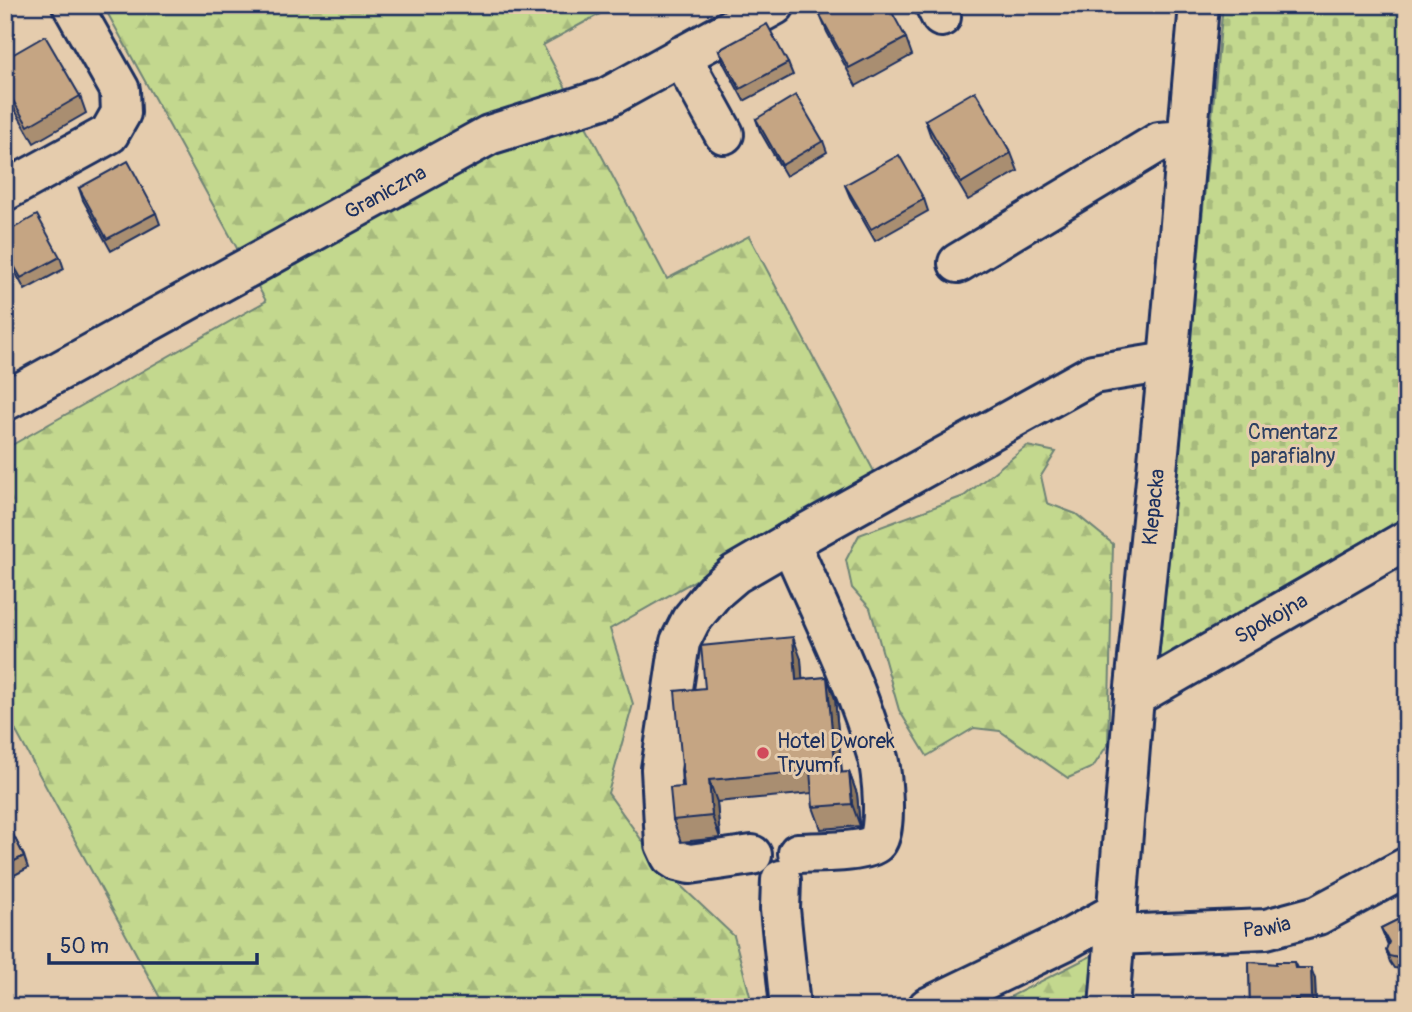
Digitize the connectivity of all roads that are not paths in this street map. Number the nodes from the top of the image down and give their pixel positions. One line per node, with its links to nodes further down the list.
1 (72, 5): 7 (street)
2 (775, 5): 4 (street, Graniczna)
3 (1199, 5): 6 (street, Klepacka)
4 (681, 57): 5 (street); 10 (street, Graniczna)
5 (724, 134)
6 (1187, 140): 8 (street); 9 (street, Klepacka)
7 (5, 191)
8 (958, 263)
9 (1168, 362): 12 (street); 13 (street, Klepacka)
10 (5, 401)
11 (1407, 540): 13 (street, Spokojna)
12 (790, 542): 14 (street); 17 (street)
13 (1134, 697): 16 (street, Klepacka)
14 (752, 855)
15 (1407, 867): 16 (street, Pawia)
16 (1116, 923): 18 (street); 19 (street, Klepacka)
17 (790, 1007)
18 (928, 1007)
19 (1109, 1007)

